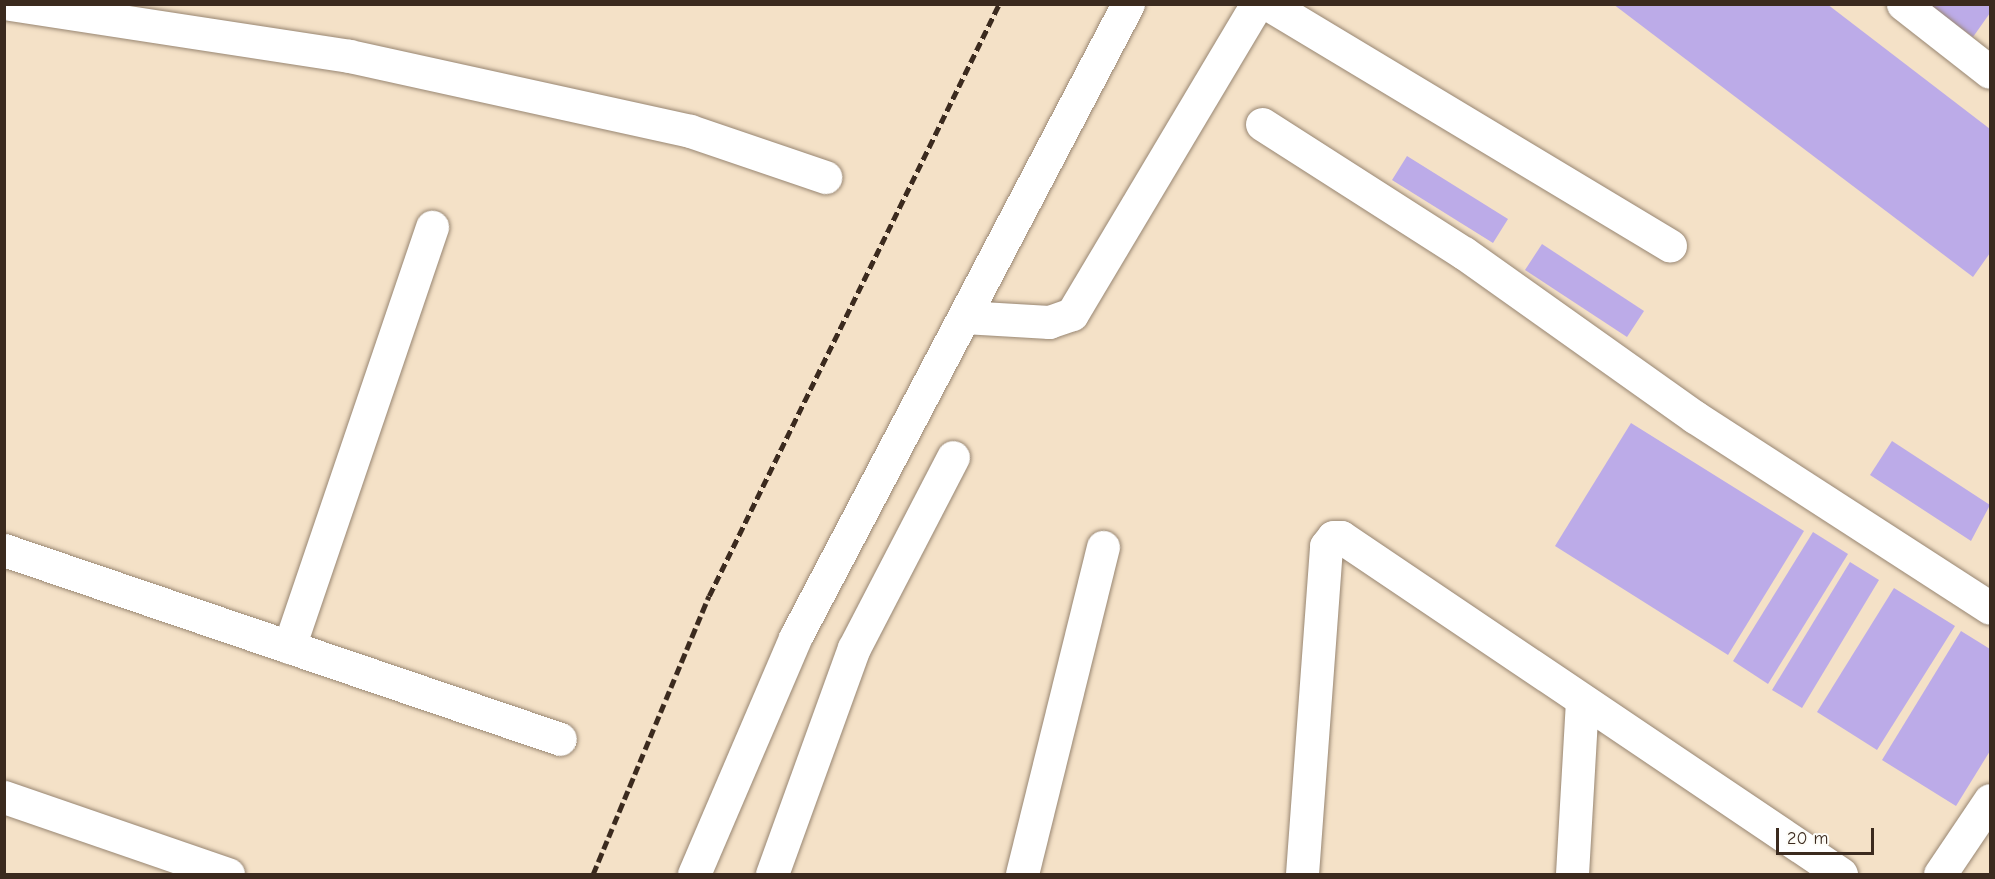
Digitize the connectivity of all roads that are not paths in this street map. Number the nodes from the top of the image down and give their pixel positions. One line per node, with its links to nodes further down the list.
1 (10, 4): 6 (street)
2 (1128, 4): 12 (street)
3 (1257, 4): 12 (street)
4 (1268, 4): 11 (street)
5 (1904, 4): 7 (street)
6 (111, 12): 9 (street)
7 (1990, 72)
8 (1262, 124): 16 (street)
9 (825, 177)
10 (432, 227): 17 (street)
11 (1670, 246)
12 (964, 317): 23 (street)
13 (953, 457): 24 (street)
14 (1103, 547): 25 (street)
15 (4, 550): 17 (street)
16 (1990, 608)
17 (290, 647): 19 (street)
18 (1582, 700): 26 (street); 27 (street); 28 (street)
19 (560, 739)
20 (4, 796): 22 (street)
21 (1990, 800): 29 (street)
22 (228, 874)
23 (694, 874)
24 (772, 874)
25 (1022, 874)
26 (1302, 874)
27 (1572, 874)
28 (1841, 874)
29 (1940, 874)

